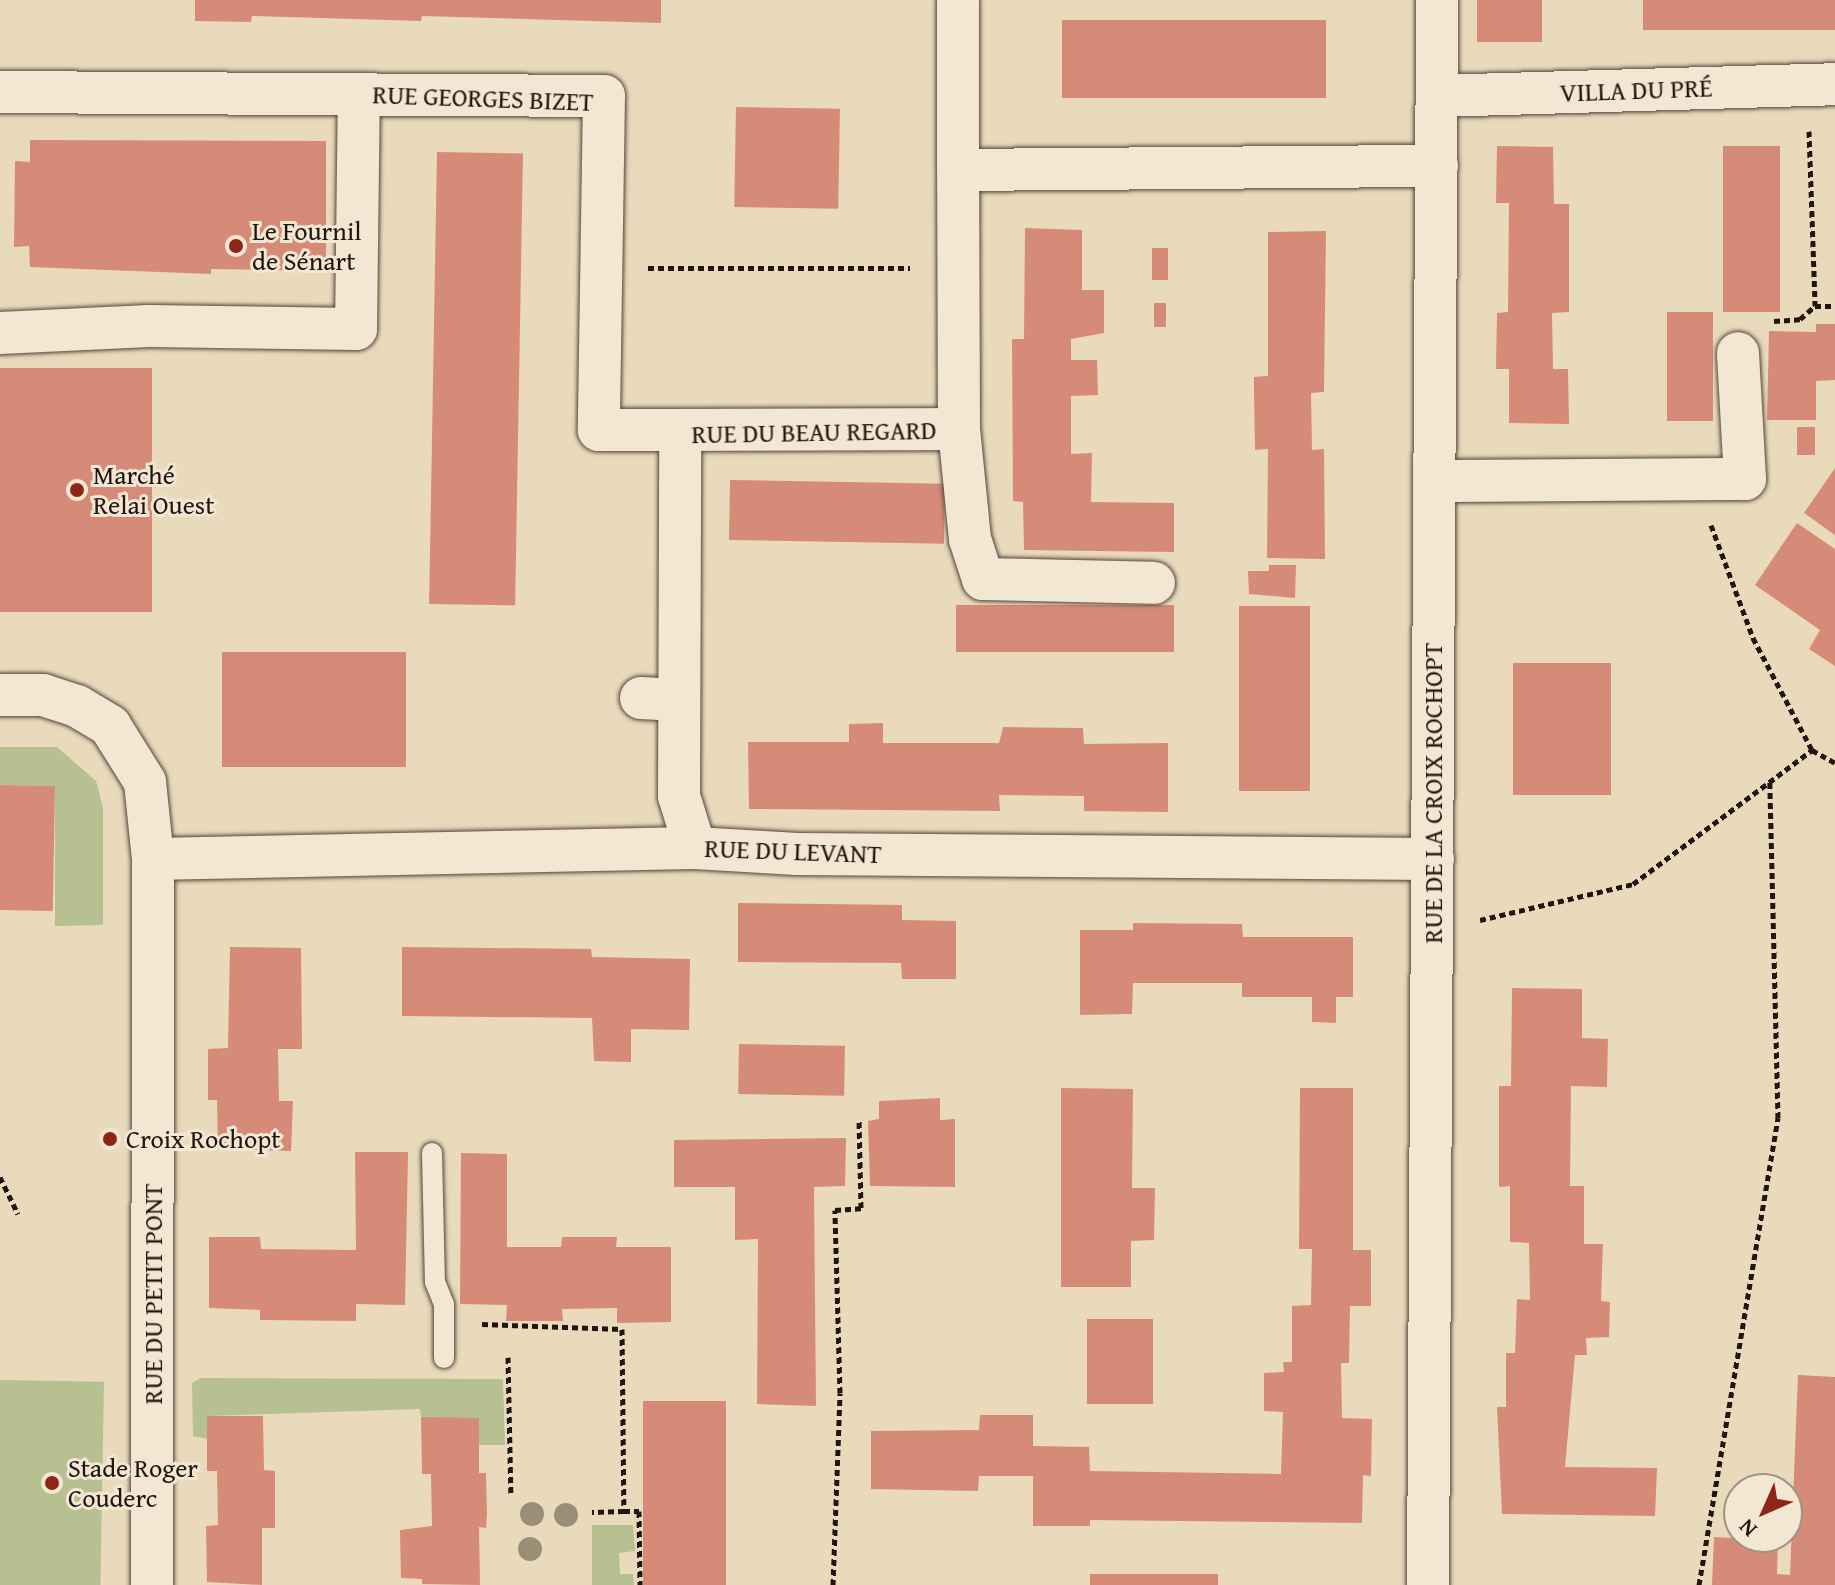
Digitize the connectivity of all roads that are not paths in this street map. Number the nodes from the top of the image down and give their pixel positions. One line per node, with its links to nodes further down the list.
1 (958, 0): 8 (street, RUE DU BEAU REGARD)
2 (1437, 0): 6 (street, RUE DE LA CROIX ROCHOPT)
3 (1821, 84): 6 (street, VILLA DU PRÉ)
4 (0, 92): 5 (street, RUE GEORGES BIZET)
5 (359, 94): 9 (street); 12 (street, RUE GEORGES BIZET)
6 (1437, 96): 7 (street, RUE DE LA CROIX ROCHOPT)
7 (1437, 166): 8 (street); 13 (street, RUE DE LA CROIX ROCHOPT)
8 (958, 170): 11 (street, RUE DU BEAU REGARD)
9 (0, 333)
10 (1738, 353): 13 (street)
11 (959, 429): 12 (street, RUE DU BEAU REGARD); 14 (street)
12 (680, 430): 16 (street, RUE DU BEAU REGARD)
13 (1435, 481): 18 (street, RUE DE LA CROIX ROCHOPT)
14 (1154, 583)
15 (0, 695): 17 (street, RUE DU PETIT PONT)
16 (695, 848): 17 (street, RUE DU LEVANT); 18 (street, RUE DU LEVANT)
17 (153, 859): 21 (street, RUE DU PETIT PONT)
18 (1433, 859): 22 (street, RUE DE LA CROIX ROCHOPT)
19 (432, 1153): 20 (lane)
20 (444, 1358)
21 (152, 1585)
22 (1428, 1585)

